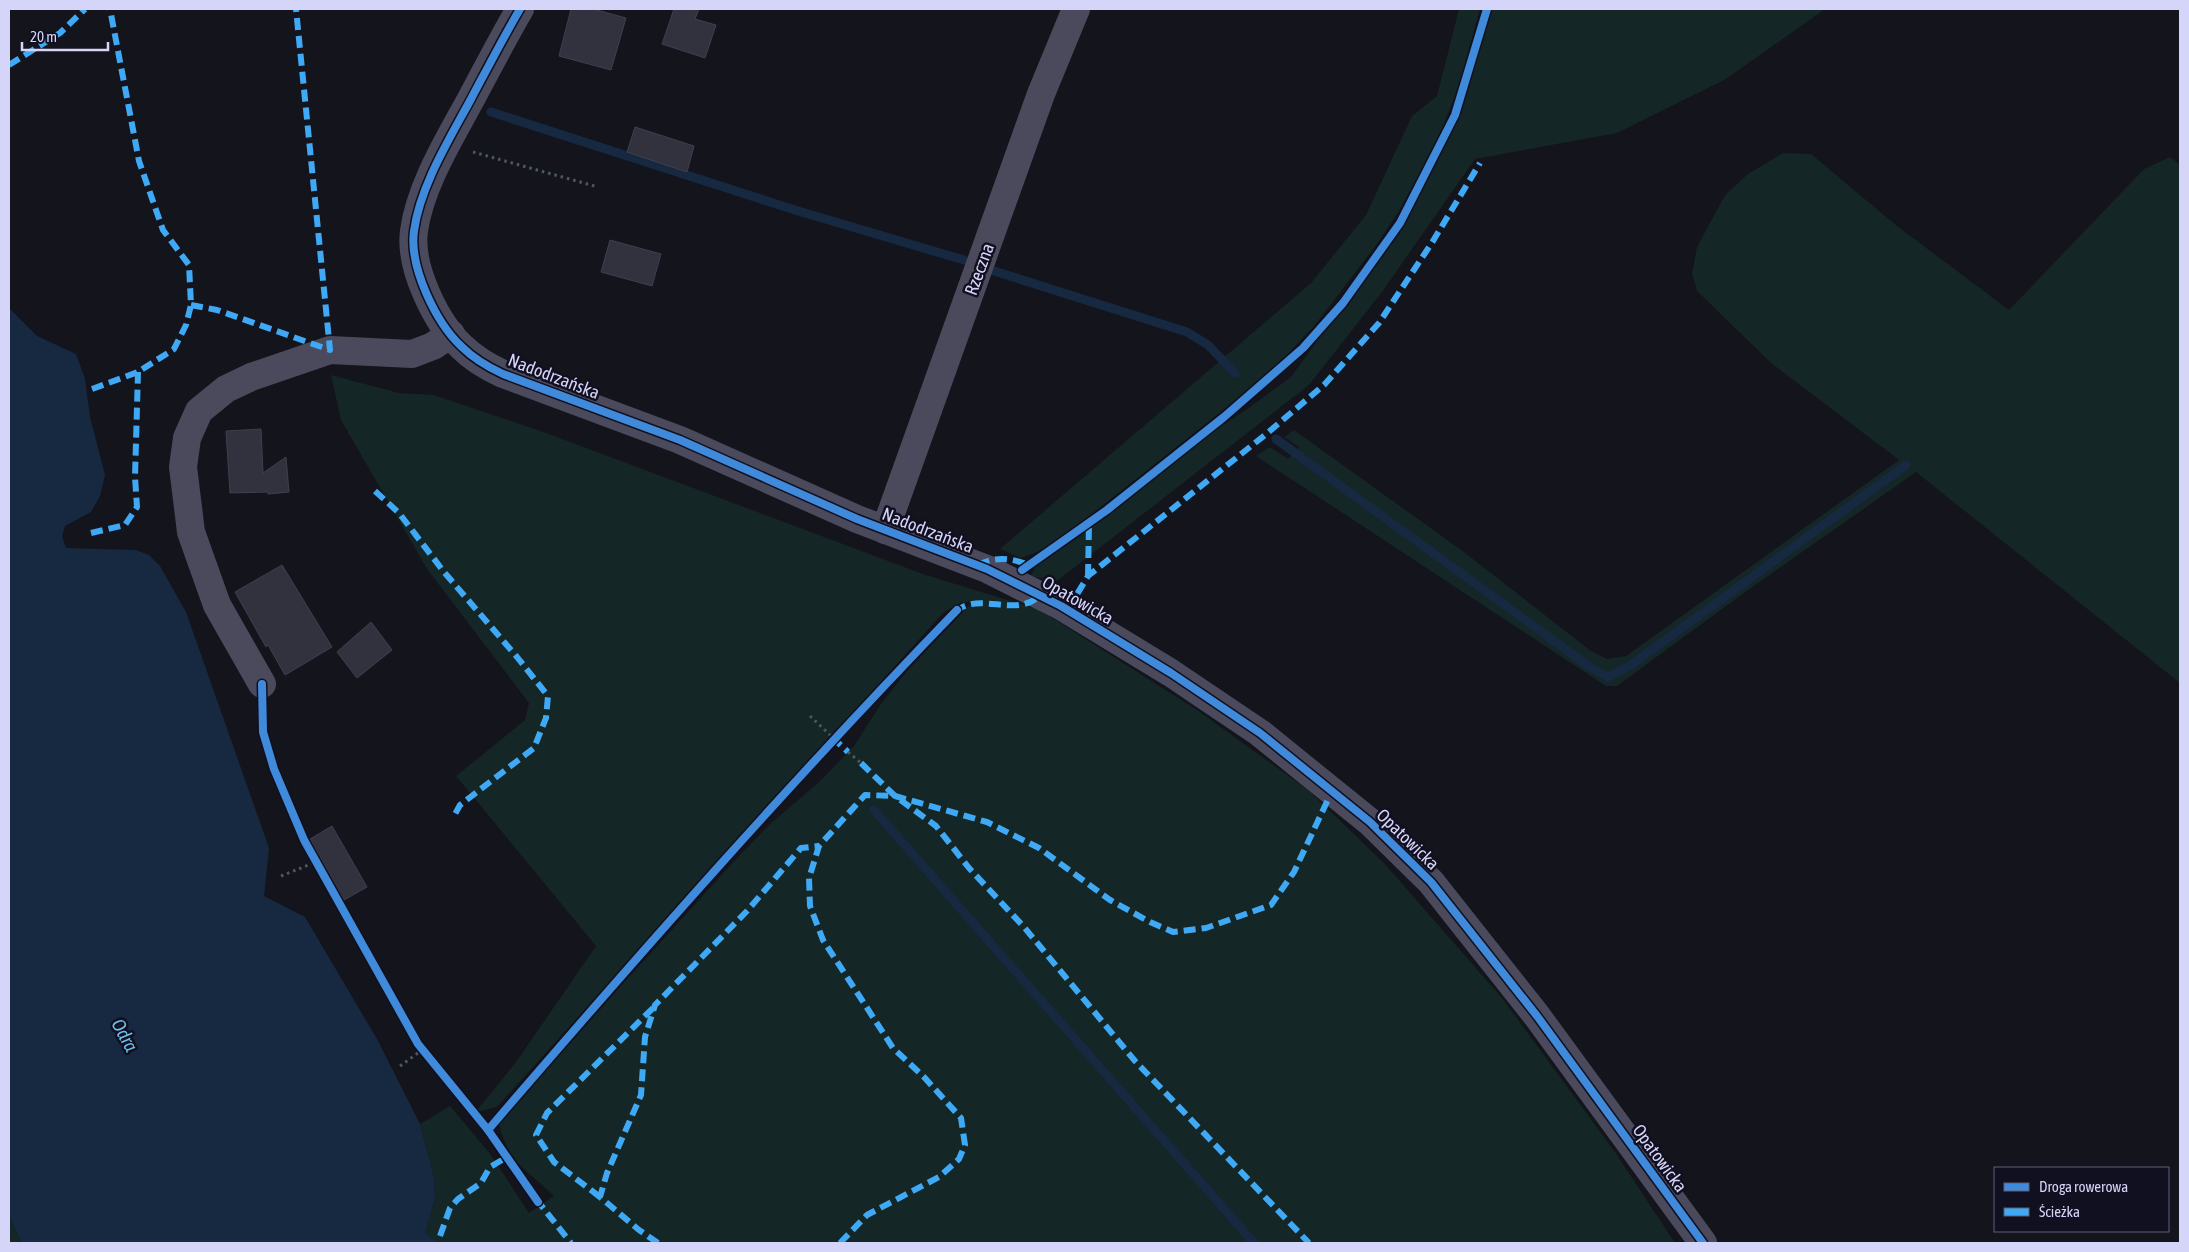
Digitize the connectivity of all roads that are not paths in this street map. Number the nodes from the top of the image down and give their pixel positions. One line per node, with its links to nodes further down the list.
1 (520, 9): 3 (street, Nadodrzańska)
2 (1076, 9): 4 (street, Rzeczna)
3 (451, 334): 4 (street, Nadodrzańska); 6 (street)
4 (885, 530): 5 (street, Nadodrzańska)
5 (988, 569): 7 (street, Opatowicka)
6 (262, 684)
7 (1703, 1243)

